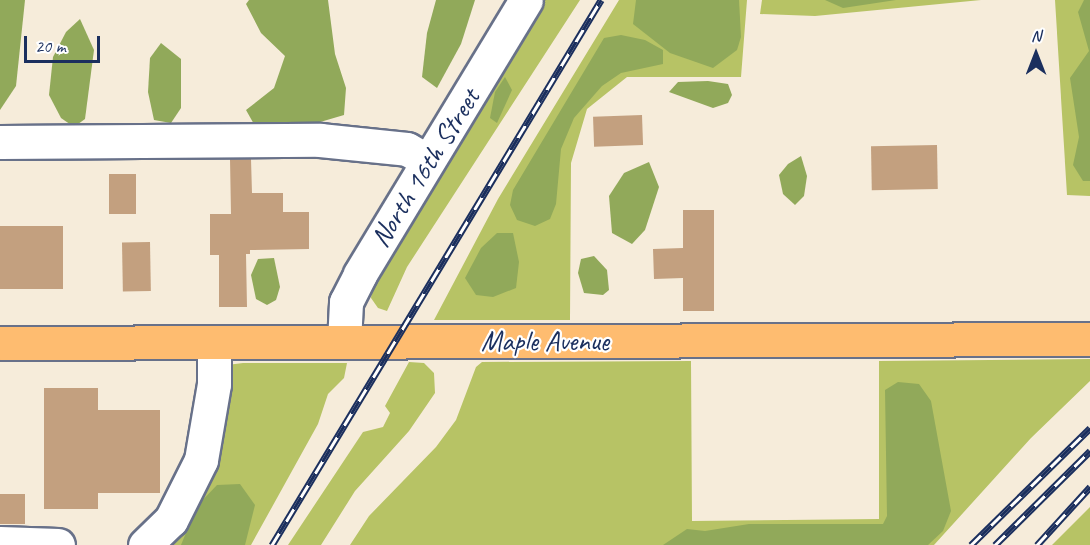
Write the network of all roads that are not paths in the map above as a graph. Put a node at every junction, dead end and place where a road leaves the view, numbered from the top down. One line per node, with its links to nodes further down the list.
1 (526, 0): 3 (street, North 16th Street)
2 (0, 141): 3 (street)
3 (428, 161): 6 (street, North 16th Street)
4 (1090, 339): 6 (main road, Maple Avenue)
5 (214, 342): 6 (main road, Maple Avenue); 7 (main road, Maple Avenue); 10 (street)
6 (344, 342)
7 (0, 343)
8 (0, 543): 9 (street)
9 (59, 545)
10 (145, 545)

